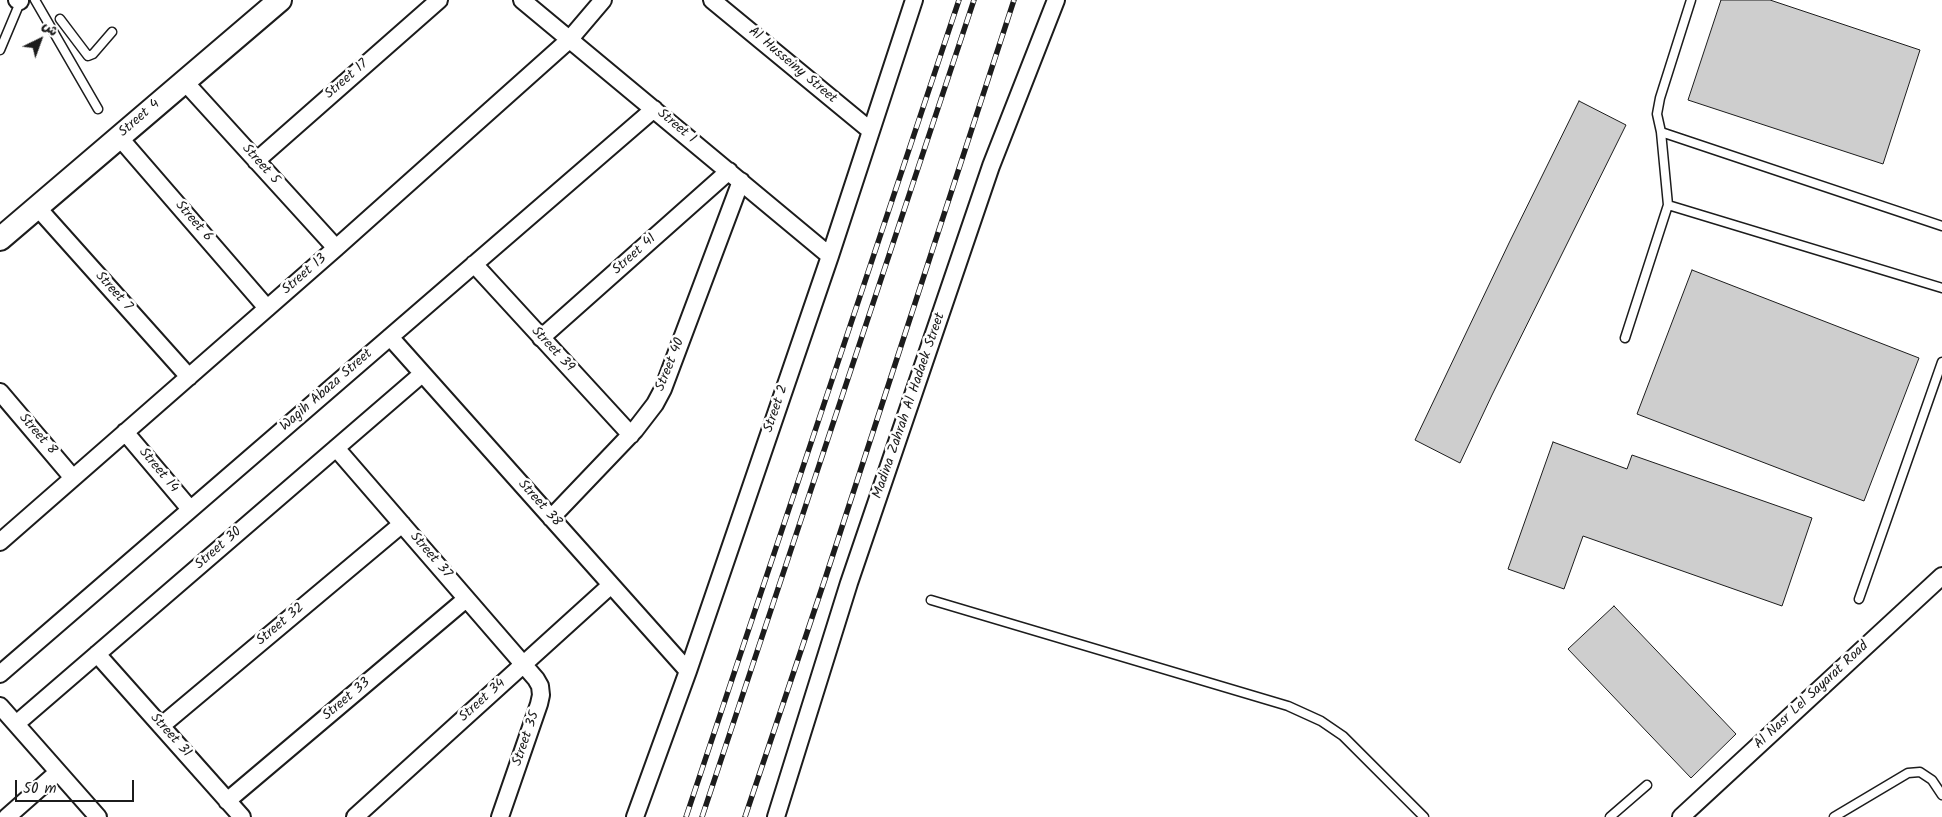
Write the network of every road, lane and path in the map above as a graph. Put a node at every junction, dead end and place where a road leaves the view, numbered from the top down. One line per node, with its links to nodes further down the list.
1 (23, 0): 13 (lane); 15 (lane)
2 (439, 0): 22 (street, Street 17)
3 (522, 0): 12 (street, Street 1)
4 (603, 0): 12 (street, Street 13)
5 (712, 0): 19 (street, Al Husseiny Street)
6 (914, 0): 19 (street, Street 2)
7 (1056, 0): 70 (street, Madina Zahrah Al Hadaek Street)
8 (1690, 0): 20 (lane)
9 (274, 2): 16 (street, Street 4)
10 (60, 19): 14 (lane)
11 (112, 32): 14 (lane)
12 (569, 40): 18 (street, Street 1); 28 (street, Street 13)
13 (0, 50)
14 (82, 50): 15 (lane)
15 (68, 57): 17 (lane)
16 (184, 81): 21 (street, Street 4); 22 (street, Street 5)
17 (98, 109)
18 (654, 109): 23 (street, Street 1); 30 (street, Wagih Abaza Street)
19 (871, 131): 29 (street, Street 2)
20 (1661, 132): 24 (lane); 26 (lane)
21 (119, 136): 25 (street, Street 4); 32 (street, Street 6)
22 (256, 161): 28 (street, Street 5)
23 (735, 176): 29 (street, Street 1); 34 (street, Street 41); 41 (street, Street 40)
24 (1668, 205): 31 (lane); 35 (lane)
25 (37, 207): 27 (street, Street 4); 38 (street, Street 7)
26 (1942, 226)
27 (0, 239)
28 (336, 248): 32 (street, Street 13)
29 (830, 256): 55 (street, Street 2)
30 (474, 264): 33 (street, Wagih Abaza Street); 34 (street, Street 39)
31 (1942, 288)
32 (267, 308): 38 (street, Street 13)
33 (390, 337): 37 (street, Street 38); 44 (street, Wagih Abaza Street)
34 (542, 338): 41 (street, Street 39)
35 (1626, 338)
36 (1942, 362): 51 (lane)
37 (422, 374): 42 (street, Street 30); 45 (street, Street 38)
38 (189, 376): 40 (street, Street 13)
39 (0, 392): 43 (street, Street 8)
40 (125, 432): 43 (street, Street 13); 44 (street, Street 14)
41 (631, 435): 45 (street, Street 40)
42 (336, 448): 46 (street, Street 37); 53 (street, Street 30)
43 (73, 478): 47 (street, Street 13)
44 (190, 509): 56 (street, Wagih Abaza Street)
45 (551, 518): 49 (street, Street 38)
46 (402, 524): 50 (street, Street 37); 59 (street, Street 32)
47 (0, 542)
48 (1942, 576): 73 (street, Al Nasr Lel Sayarat Road)
49 (611, 585): 54 (street, Street 34); 55 (street, Street 38)
50 (466, 599): 54 (street, Street 37); 63 (street, Street 33)
51 (1859, 599)
52 (931, 600): 71 (lane)
53 (97, 654): 58 (street, Street 30); 59 (street, Street 31)
54 (523, 665): 67 (street, Street 34); 68 (street, Street 35)
55 (688, 671): 69 (street, Street 2)
56 (0, 674)
57 (0, 706): 58 (street)
58 (16, 724): 60 (street)
59 (161, 726): 63 (street, Street 31)
60 (58, 772): 64 (street); 65 (street)
61 (1647, 785): 72 (lane)
62 (1942, 794): 74 (lane)
63 (227, 801): 66 (street, Street 31)
64 (7, 817)
65 (98, 817)
66 (242, 817)
67 (355, 817)
68 (500, 817)
69 (635, 817)
70 (776, 817)
71 (1424, 817)
72 (1610, 817)
73 (1681, 817)
74 (1834, 817)

